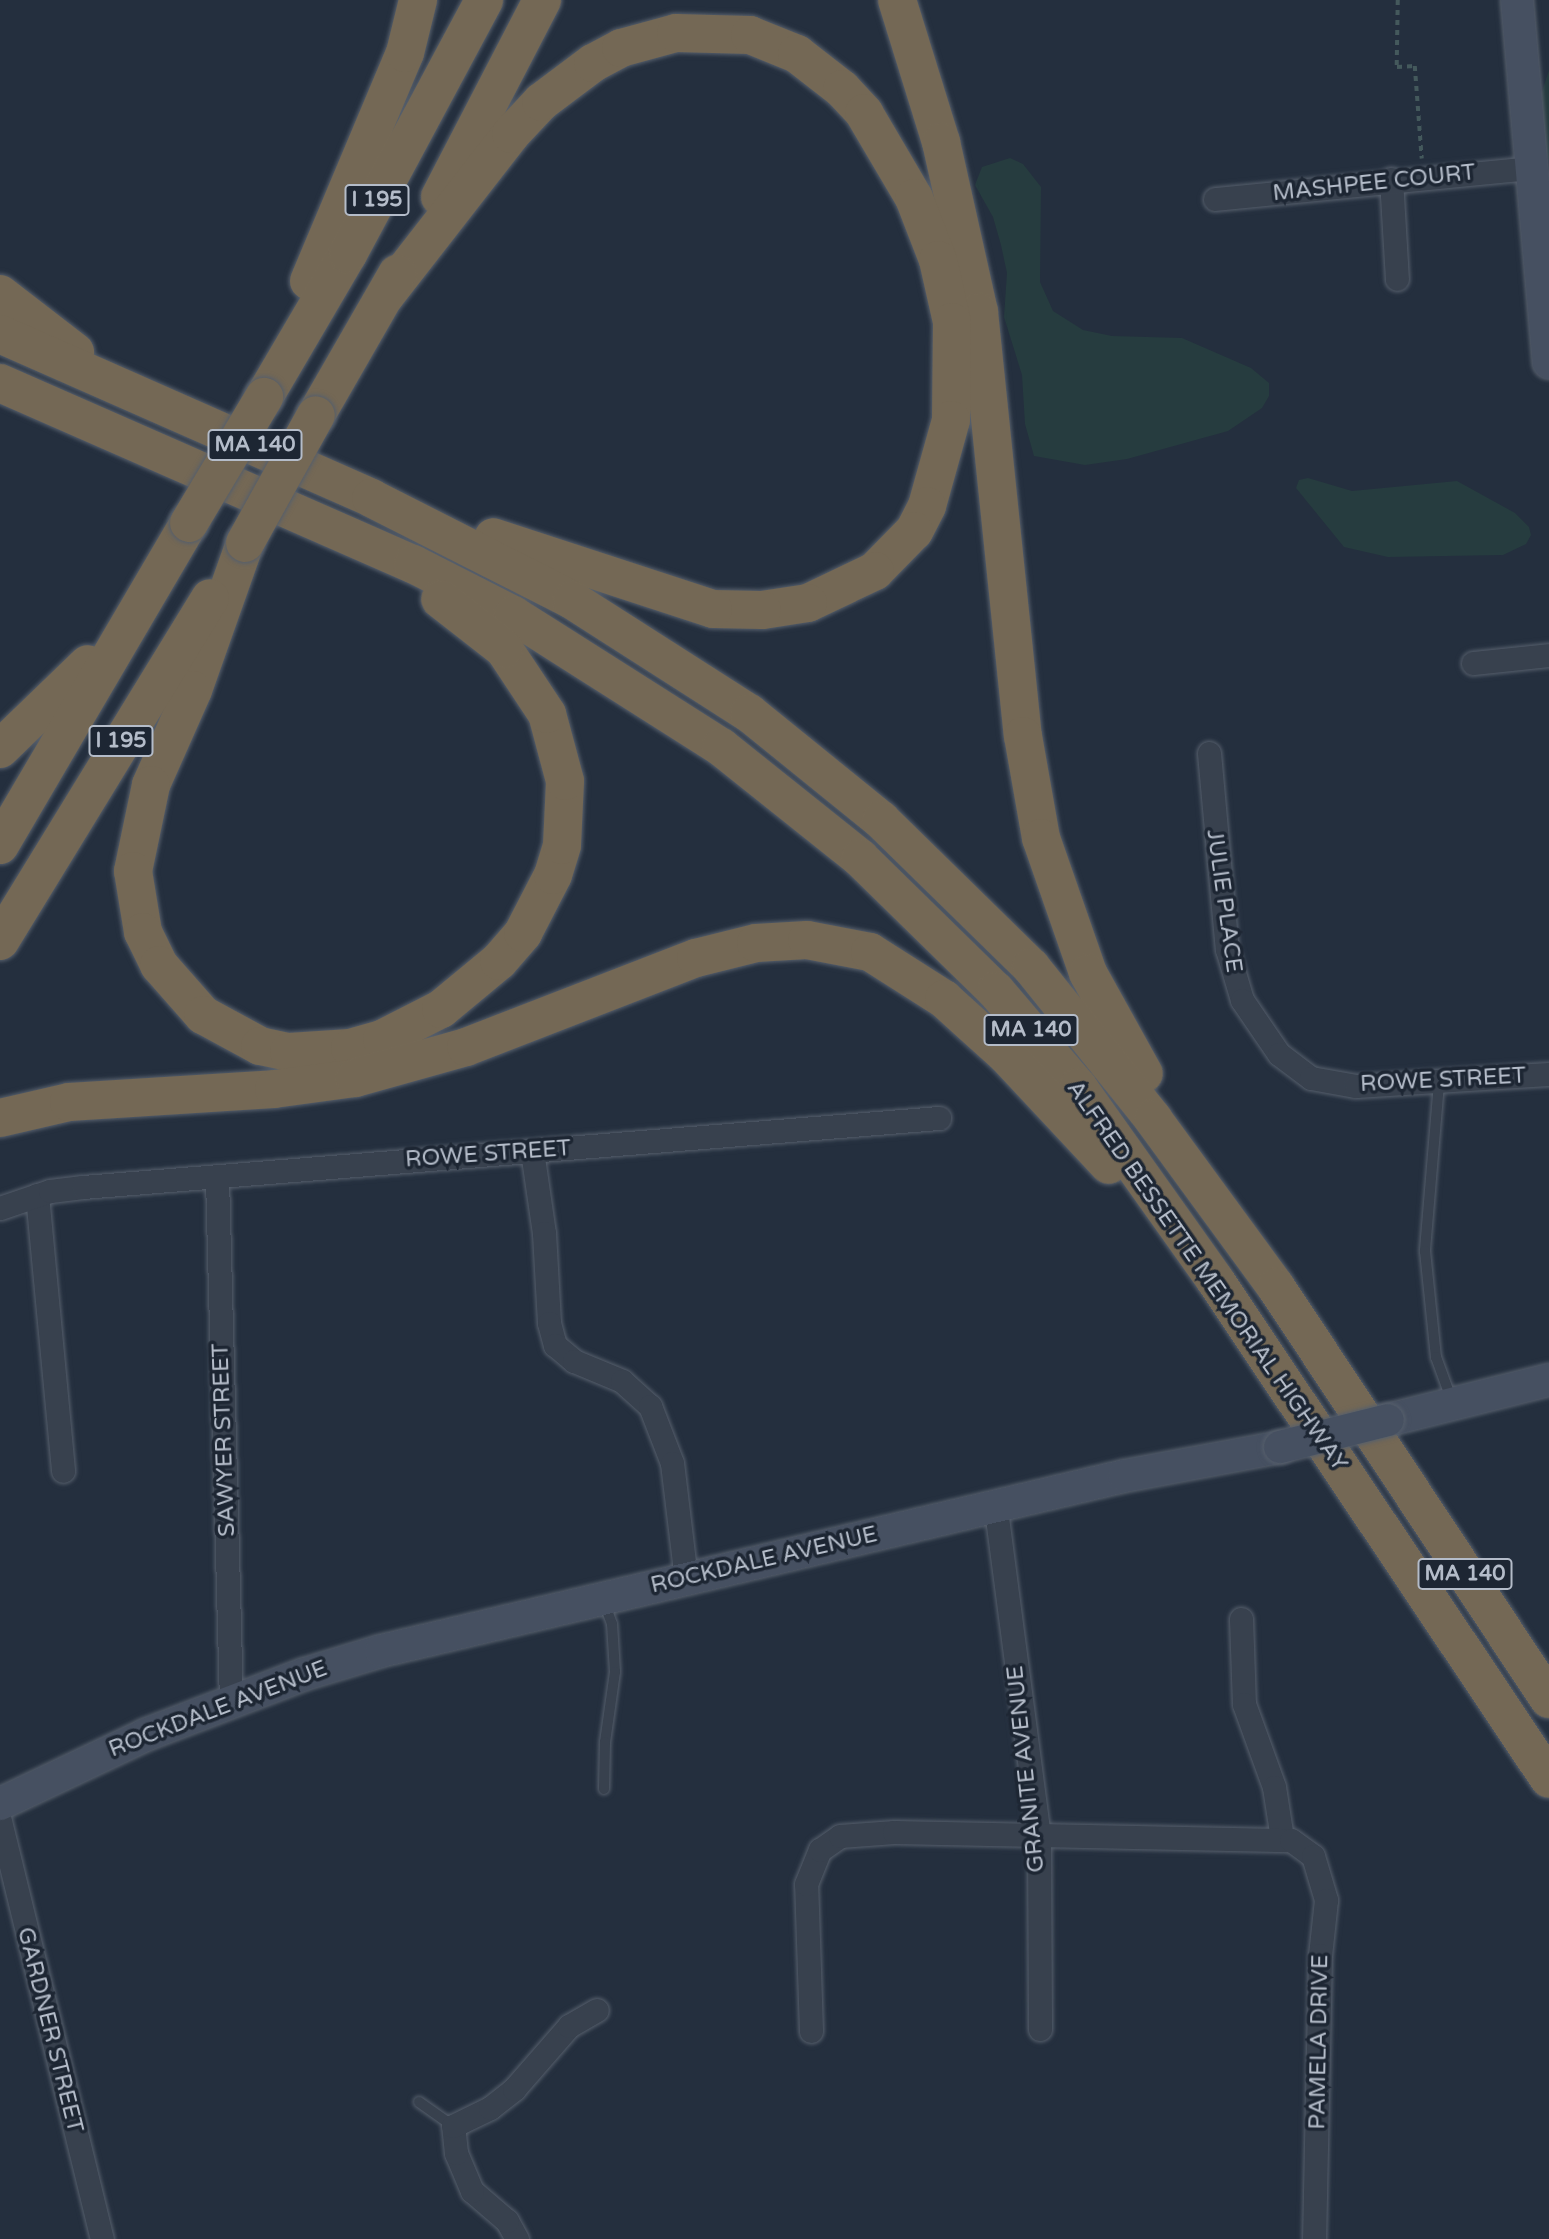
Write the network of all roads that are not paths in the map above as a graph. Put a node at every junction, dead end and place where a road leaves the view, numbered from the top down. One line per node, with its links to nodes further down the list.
1 (418, 0): 16 (highway)
2 (484, 0): 16 (highway, I 195)
3 (542, 0): 11 (highway, I 195)
4 (897, 0): 37 (highway)
5 (1517, 0): 6 (main road)
6 (1533, 168): 7 (street, MASHPEE COURT); 13 (main road)
7 (1391, 179): 8 (street, MASHPEE COURT); 9 (street)
8 (1215, 199)
9 (1397, 279)
10 (0, 294): 15 (highway)
11 (385, 296): 19 (highway); 21 (highway, I 195, bridge)
12 (0, 334): 15 (highway, ALFRED BESSETTE MEMORIAL HIGHWAY / MA 140)
13 (1549, 363)
14 (0, 383): 18 (highway, ALFRED BESSETTE MEMORIAL HIGHWAY / MA 140)
15 (120, 388): 19 (highway, ALFRED BESSETTE MEMORIAL HIGHWAY / MA 140)
16 (269, 389): 22 (highway, I 195, bridge)
17 (0, 409): 18 (highway)
18 (114, 435): 20 (highway, ALFRED BESSETTE MEMORIAL HIGHWAY / MA 140)
19 (388, 506): 37 (highway, ALFRED BESSETTE MEMORIAL HIGHWAY / MA 140)
20 (293, 514): 21 (highway); 39 (highway, ALFRED BESSETTE MEMORIAL HIGHWAY / MA 140)
21 (245, 543): 28 (highway, I 195)
22 (148, 592): 25 (highway); 27 (highway, I 195)
23 (1549, 655): 24 (street)
24 (1473, 663)
25 (0, 749)
26 (1209, 753): 29 (street, JULIE PLACE)
27 (0, 845)
28 (0, 941)
29 (1298, 1070): 31 (street, ROWE STREET)
30 (1549, 1074): 31 (street, ROWE STREET)
31 (1439, 1083): 41 (lane)
32 (0, 1118): 39 (highway)
33 (939, 1118): 34 (street, ROWE STREET)
34 (533, 1151): 35 (street, ROWE STREET); 44 (street)
35 (217, 1178): 36 (street, ROWE STREET); 48 (street, SAWYER STREET)
36 (37, 1195): 38 (street, ROWE STREET); 42 (street)
37 (1215, 1201): 47 (highway, ALFRED BESSETTE MEMORIAL HIGHWAY / MA 140)
38 (0, 1208)
39 (1215, 1280): 49 (highway, ALFRED BESSETTE MEMORIAL HIGHWAY / MA 140)
40 (1549, 1380): 41 (main road, ROCKDALE AVENUE)
41 (1453, 1404): 43 (main road, ROCKDALE AVENUE, bridge)
42 (63, 1471)
43 (996, 1510): 44 (main road, ROCKDALE AVENUE); 53 (street, GRANITE AVENUE)
44 (687, 1579): 45 (main road, ROCKDALE AVENUE)
45 (602, 1597): 48 (main road, ROCKDALE AVENUE); 50 (lane)
46 (1241, 1619): 54 (street)
47 (1549, 1699)
48 (231, 1702): 51 (main road, ROCKDALE AVENUE)
49 (1549, 1779)
50 (604, 1789)
51 (0, 1804)
52 (0, 1821): 60 (street, GARDNER STREET)
53 (1039, 1837): 54 (street); 56 (street, GRANITE AVENUE); 57 (street)
54 (1282, 1838): 62 (street, PAMELA DRIVE)
55 (597, 2010): 59 (street)
56 (1040, 2029)
57 (811, 2032)
58 (419, 2102): 59 (lane)
59 (453, 2126): 61 (street)
60 (102, 2239)
61 (517, 2239)
62 (1314, 2239)

